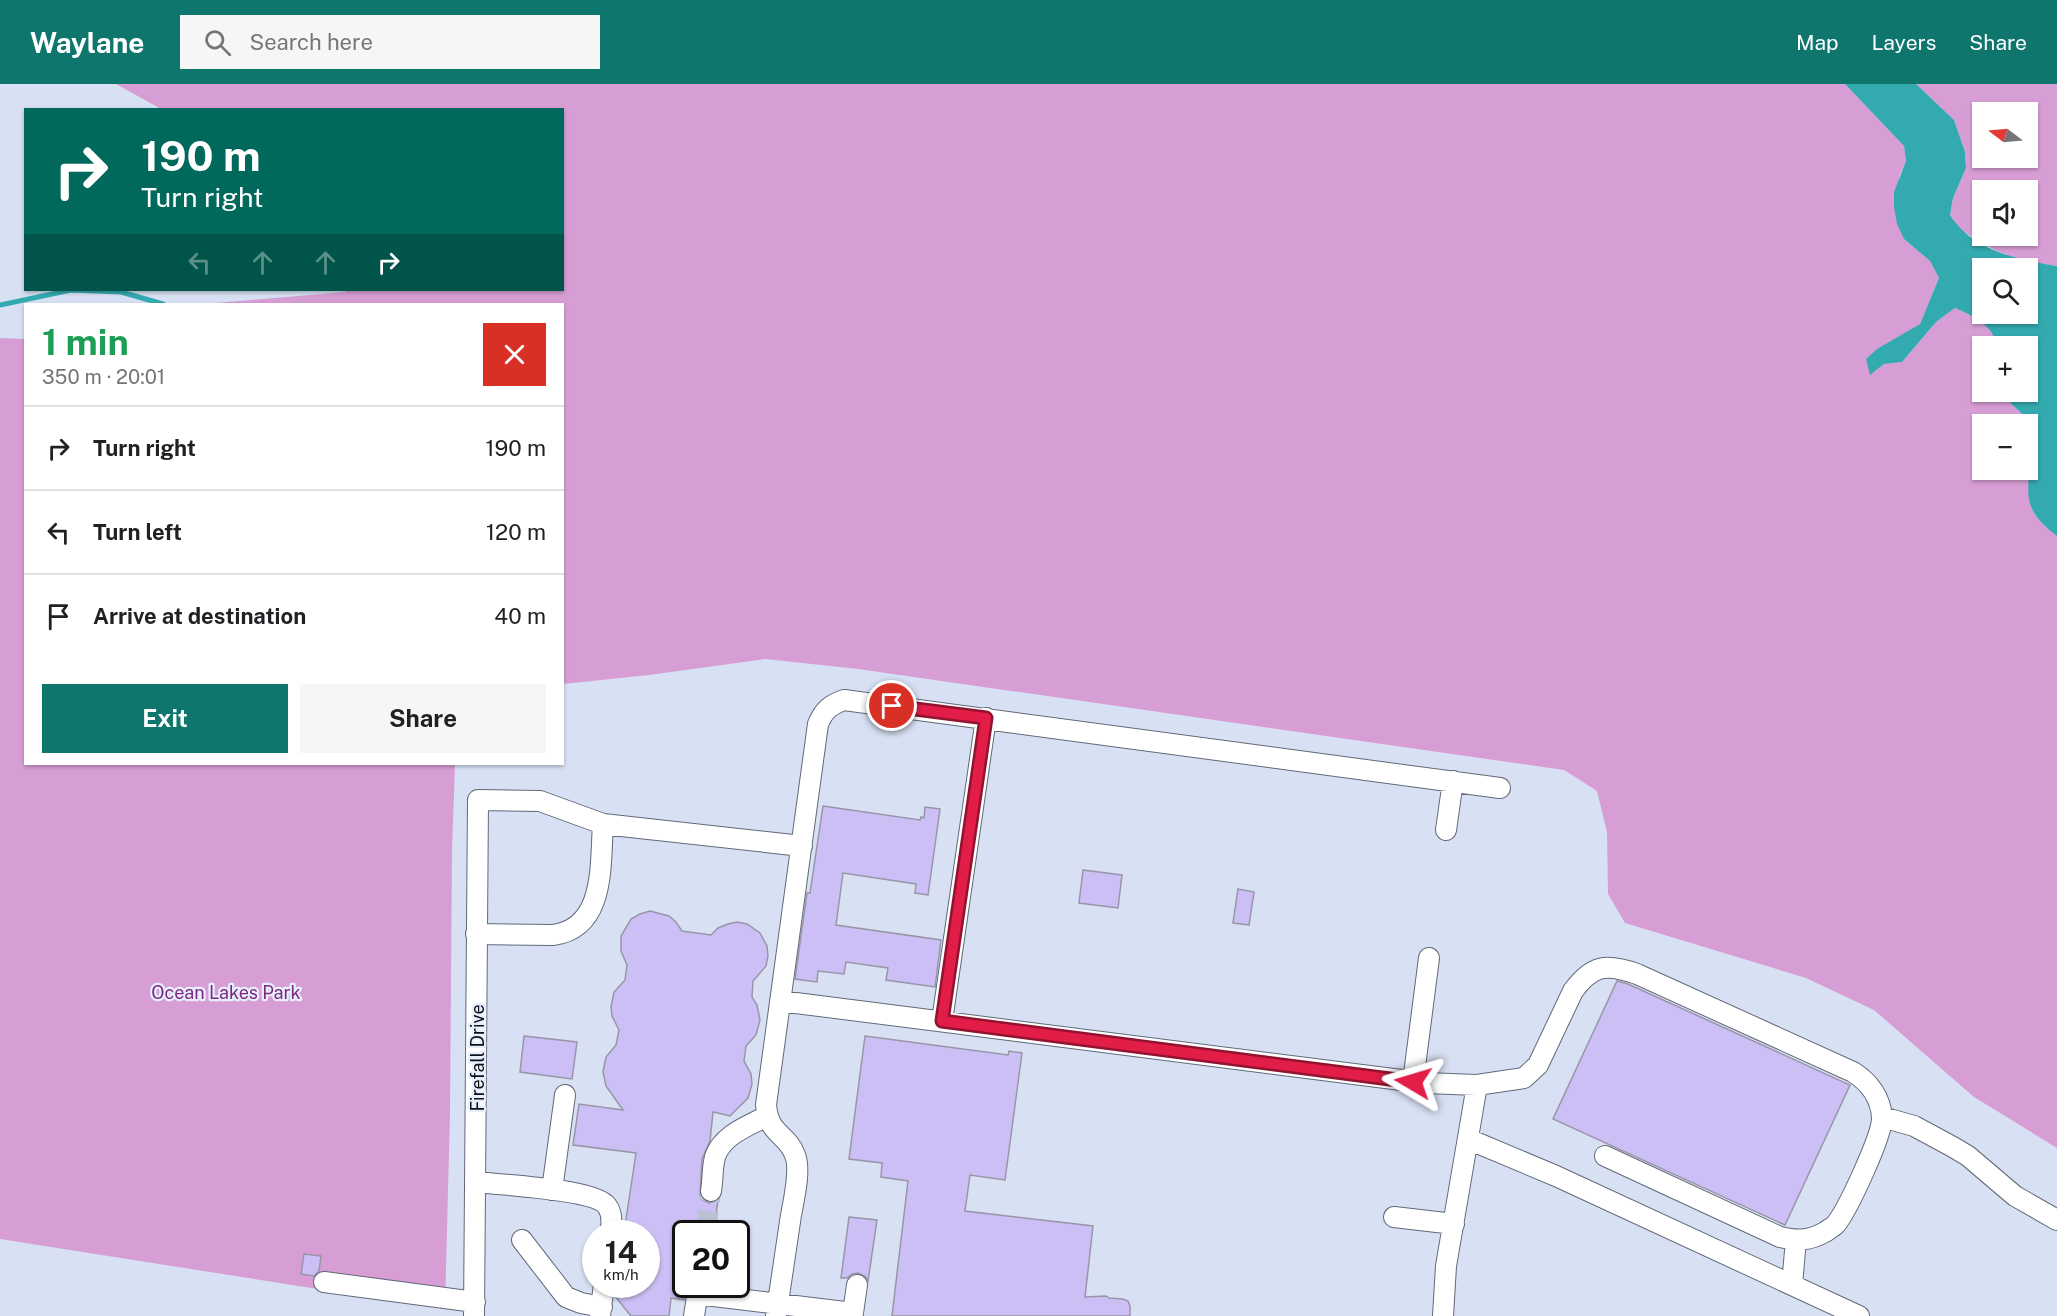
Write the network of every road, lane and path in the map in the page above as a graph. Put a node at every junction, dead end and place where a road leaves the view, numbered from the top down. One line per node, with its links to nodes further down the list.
1 (986, 718): 2 (street); 6 (street); 10 (street)
2 (1453, 782): 3 (street); 5 (street)
3 (1500, 788)
4 (603, 824): 6 (street); 7 (street); 7 (street, Firefall Drive)
5 (1446, 830)
6 (802, 846): 9 (street)
7 (476, 934): 18 (street, Firefall Drive)
8 (1429, 958): 11 (street)
9 (780, 1001): 10 (street); 14 (street)
10 (942, 1021): 11 (street)
11 (1413, 1082): 12 (street)
12 (1477, 1085): 15 (street); 16 (street)
13 (565, 1095): 19 (street)
14 (767, 1116): 20 (street); 33 (street)
15 (1882, 1117): 23 (street); 26 (street)
16 (1468, 1139): 24 (street); 29 (street)
17 (1605, 1156): 26 (street)
18 (476, 1182): 19 (street); 32 (street, Firefall Drive)
19 (552, 1190): 22 (street)
20 (711, 1191)
21 (1394, 1217): 24 (street)
22 (611, 1220)
23 (2057, 1220)
24 (1454, 1224): 36 (street)
25 (522, 1240): 34 (street)
26 (1796, 1240): 29 (street)
27 (324, 1282): 32 (street)
28 (857, 1285): 33 (street)
29 (1792, 1285): 37 (street)
30 (697, 1298): 35 (street)
31 (732, 1298): 33 (street)
32 (475, 1309)
33 (777, 1310)
34 (601, 1311)
35 (694, 1316)
36 (1443, 1316)
37 (1859, 1316)

